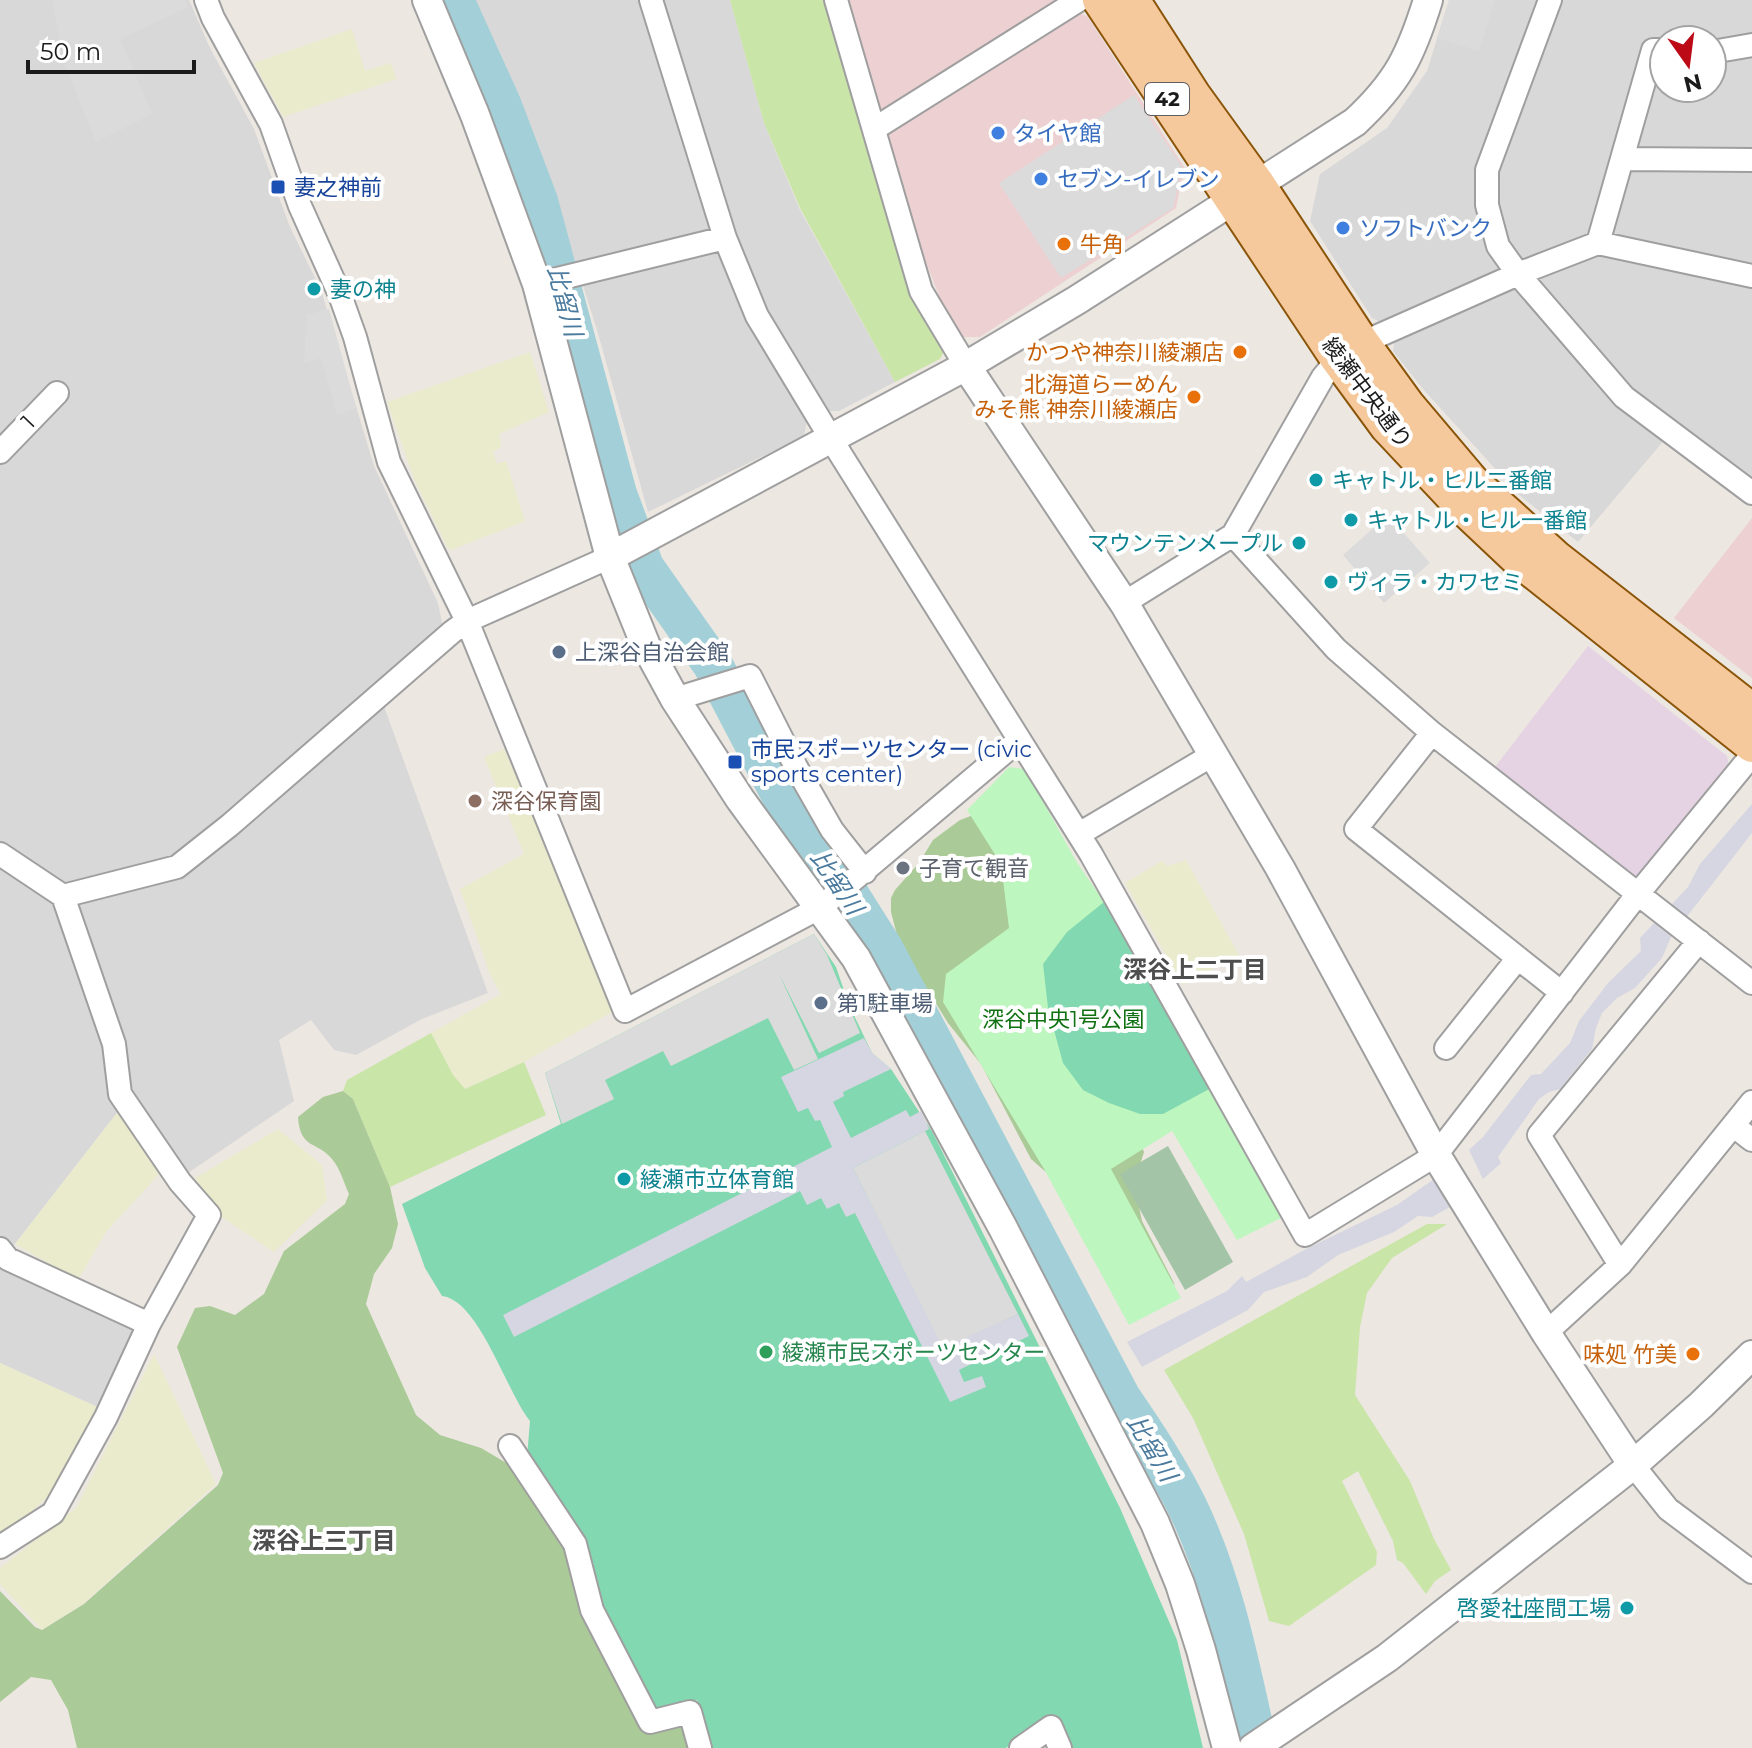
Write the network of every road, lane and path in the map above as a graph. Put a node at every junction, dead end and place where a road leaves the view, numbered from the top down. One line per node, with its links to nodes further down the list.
1 (206, 0): 31 (street)
2 (427, 0): 21 (street)
3 (651, 0): 17 (street)
4 (836, 0): 13 (street)
5 (1079, 0): 13 (street)
6 (1100, 0): 16 (main road, 綾瀬中央通り / 42)
7 (1132, 0): 16 (main road, 綾瀬中央通り / 42)
8 (1428, 0): 16 (street)
9 (1550, 0): 19 (street)
10 (1752, 45): 11 (street)
11 (1728, 49)
12 (1648, 69): 14 (street)
13 (874, 129): 23 (street)
14 (1624, 159): 15 (street); 18 (street)
15 (1752, 160)
16 (1246, 192): 22 (main road, 綾瀬中央通り / 42); 23 (street)
17 (725, 238): 21 (street); 25 (street)
18 (1598, 243): 19 (street); 20 (street)
19 (1518, 274): 22 (street); 27 (street)
20 (1752, 276)
21 (542, 283): 29 (street)
22 (1350, 351): 28 (street); 33 (main road, 綾瀬中央通り / 42); 36 (main road, 綾瀬中央通り / 42)
23 (966, 366): 25 (street); 30 (street)
24 (57, 393): 26 (street, 1)
25 (831, 439): 29 (street); 35 (street)
26 (0, 452)
27 (1752, 493)
28 (1233, 535): 30 (street); 34 (street)
29 (617, 553): 31 (street); 32 (street)
30 (1124, 603): 37 (street)
31 (467, 621): 42 (street); 44 (street)
32 (675, 699): 41 (street); 44 (street)
33 (1752, 711)
34 (1432, 733): 43 (street); 46 (street)
35 (1019, 740): 39 (street); 41 (street)
36 (1752, 745)
37 (1214, 754): 39 (street); 53 (street)
38 (1752, 755): 43 (street)
39 (1079, 834): 53 (street)
40 (0, 854): 42 (street)
41 (861, 875): 44 (street)
42 (63, 896): 56 (street)
43 (1644, 900): 45 (street); 48 (street)
44 (829, 901): 67 (street)
45 (1694, 937): 47 (street); 55 (street)
46 (1518, 958): 48 (street); 49 (street)
47 (1752, 983)
48 (1562, 993): 53 (street)
49 (1446, 1048)
50 (1752, 1102): 51 (street)
51 (1734, 1126): 52 (street); 55 (street)
52 (1752, 1140)
53 (1436, 1155): 57 (street)
54 (0, 1249): 56 (street)
55 (1620, 1265): 57 (street)
56 (149, 1324): 61 (street)
57 (1546, 1333): 60 (street)
58 (1752, 1355): 60 (street)
59 (510, 1446): 64 (street)
60 (1633, 1465): 62 (street); 63 (street)
61 (0, 1547)
62 (1752, 1572)
63 (1260, 1743)
64 (700, 1748)
65 (1021, 1748): 66 (street)
66 (1060, 1748)
67 (1227, 1748)

